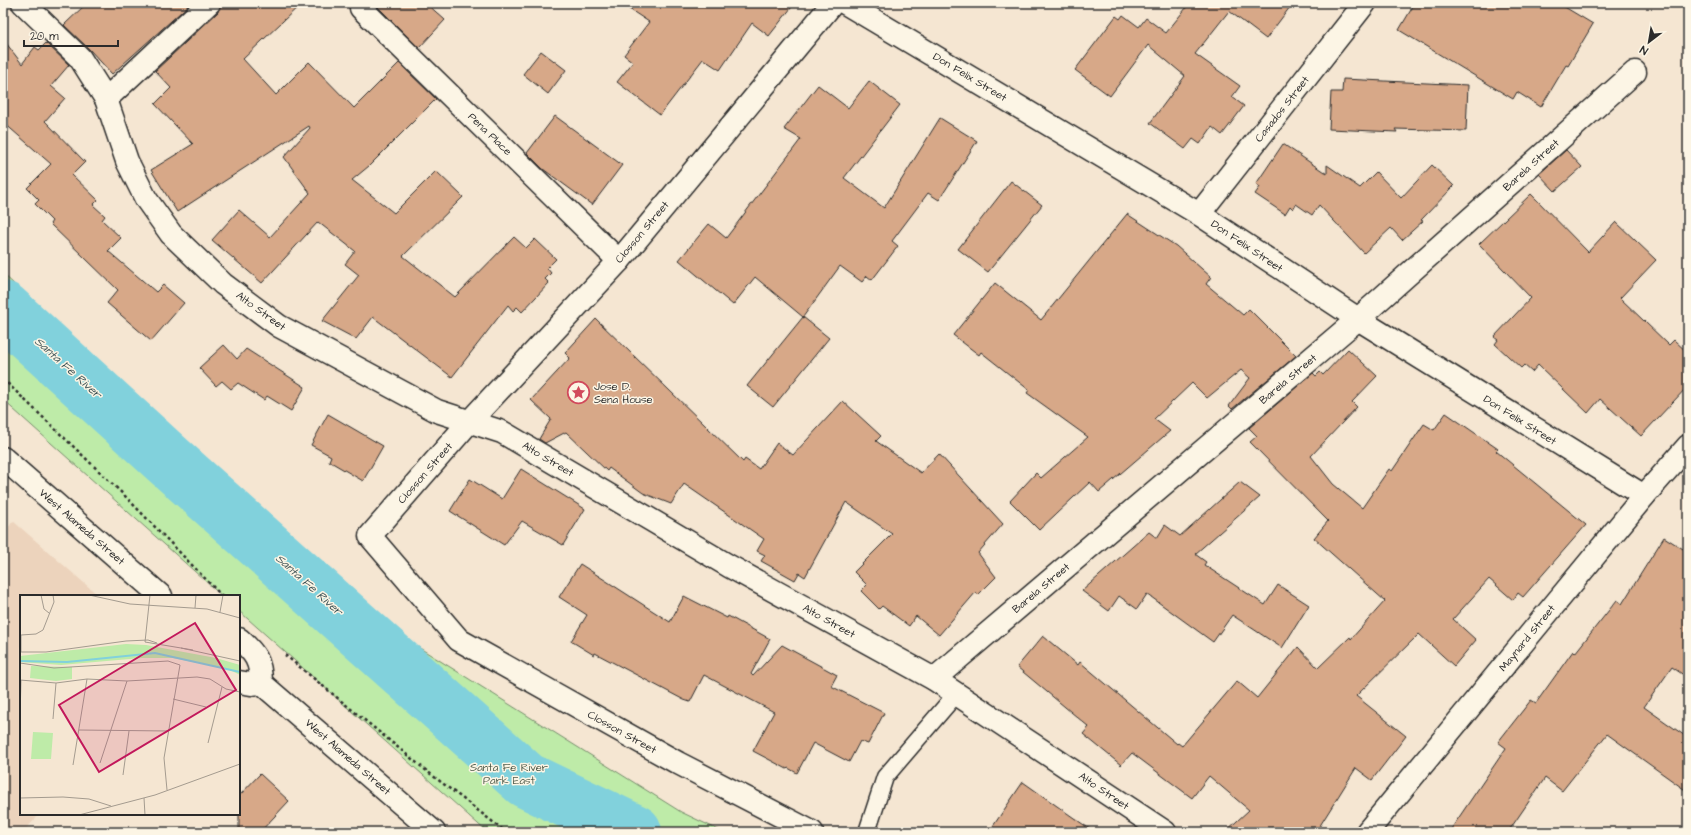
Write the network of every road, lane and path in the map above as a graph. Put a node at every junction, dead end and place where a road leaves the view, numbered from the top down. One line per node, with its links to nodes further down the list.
1 (24, 3): 8 (street, Alto Street)
2 (209, 3): 8 (street)
3 (833, 3): 10 (street, Closson Street)
4 (845, 3): 9 (street, Don Felix Street)
5 (1365, 3): 9 (street, Casados Street)
6 (361, 8): 10 (street, Pena Place)
7 (1635, 72): 11 (street, Barela Street)
8 (106, 99): 13 (street, Alto Street)
9 (1199, 214): 11 (street, Don Felix Street)
10 (619, 261): 13 (street, Closson Street)
11 (1358, 320): 16 (street, Don Felix Street); 21 (street, Barela Street)
12 (3, 378): 18 (path)
13 (470, 421): 21 (street, Alto Street); 27 (street, Closson Street)
14 (1688, 446): 16 (street, Maynard Street)
15 (3, 458): 17 (street, West Alameda Street)
16 (1644, 496): 30 (street, Maynard Street)
17 (161, 595)
18 (220, 595)
19 (240, 641): 23 (street)
20 (282, 652): 26 (path)
21 (934, 678): 24 (street, Alto Street)
22 (240, 682): 23 (street)
23 (261, 683): 25 (street, West Alameda Street)
24 (957, 692): 28 (lane); 29 (street, Alto Street)
25 (434, 832)
26 (506, 832)
27 (812, 832)
28 (867, 832)
29 (1165, 832)
30 (1367, 832)

